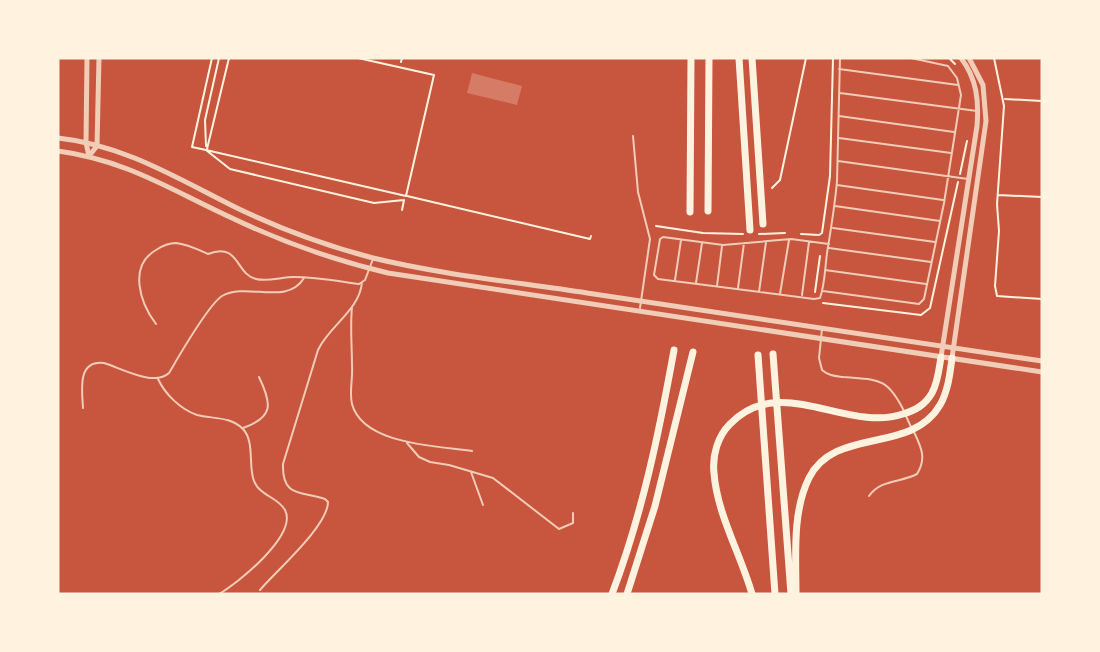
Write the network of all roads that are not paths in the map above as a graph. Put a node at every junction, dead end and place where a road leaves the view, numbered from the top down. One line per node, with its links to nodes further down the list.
1 (87, 58): 22 (street)
2 (99, 58): 23 (street)
3 (691, 58): 34 (highway)
4 (709, 58): 33 (highway)
5 (739, 58): 38 (highway)
6 (752, 58): 36 (highway)
7 (839, 58): 12 (lane)
8 (911, 58): 9 (lane)
9 (919, 58): 13 (lane)
10 (961, 58): 16 (street)
11 (969, 58): 73 (street)
12 (839, 69): 13 (lane); 14 (lane)
13 (959, 85): 15 (lane)
14 (839, 93): 15 (lane); 17 (lane)
15 (960, 110): 16 (lane); 18 (lane)
16 (978, 111): 29 (street)
17 (838, 116): 18 (lane); 21 (lane)
18 (956, 132): 25 (lane)
19 (633, 136): 39 (lane)
20 (58, 138): 22 (street)
21 (838, 138): 25 (lane); 27 (lane)
22 (86, 142): 23 (street); 26 (street)
23 (97, 146): 26 (street); 51 (street)
24 (58, 151): 26 (street)
25 (952, 153): 28 (lane)
26 (89, 156): 53 (street)
27 (838, 161): 28 (lane); 30 (lane)
28 (947, 176): 29 (lane); 31 (lane)
29 (969, 180): 72 (street)
30 (837, 185): 31 (lane); 32 (lane)
31 (944, 200): 35 (lane)
32 (834, 206): 35 (lane); 37 (lane)
33 (708, 211)
34 (690, 212)
35 (940, 221): 46 (lane)
36 (763, 223)
37 (831, 227): 46 (lane); 48 (lane)
38 (749, 232)
39 (650, 239): 42 (lane); 66 (lane)
40 (681, 239): 42 (lane); 45 (lane); 56 (lane)
41 (789, 239): 43 (lane); 44 (lane); 64 (lane)
42 (659, 240): 56 (lane)
43 (766, 241): 47 (lane); 63 (lane)
44 (810, 241): 48 (lane); 65 (lane)
45 (702, 242): 49 (lane); 58 (lane)
46 (936, 242): 52 (lane)
47 (744, 243): 49 (lane); 61 (lane)
48 (829, 244): 50 (lane)
49 (723, 245): 60 (lane)
50 (828, 248): 52 (lane); 54 (lane)
51 (374, 258): 53 (lane); 66 (street)
52 (932, 262): 59 (lane)
53 (370, 269): 57 (lane); 68 (street)
54 (825, 270): 59 (lane); 62 (lane)
55 (305, 277): 57 (lane); 69 (lane); 83 (lane)
56 (675, 281): 58 (lane)
57 (362, 282): 67 (lane)
58 (696, 284): 60 (lane)
59 (927, 284): 62 (lane)
60 (717, 286): 61 (lane)
61 (738, 289): 63 (lane)
62 (822, 290): 65 (lane)
63 (760, 292): 64 (lane)
64 (780, 295): 65 (lane)
65 (802, 298)
66 (641, 301): 68 (lane); 70 (street)
67 (352, 306): 86 (lane); 92 (lane)
68 (640, 312): 71 (street)
69 (156, 324)
70 (822, 328): 71 (lane); 72 (street)
71 (821, 339): 78 (street); 89 (lane)
72 (943, 346): 73 (street); 78 (street)
73 (954, 348): 79 (street); 80 (street)
74 (674, 350): 94 (highway)
75 (693, 352): 95 (highway)
76 (773, 354): 98 (highway)
77 (758, 355): 97 (highway)
78 (941, 357): 79 (street); 96 (highway)
79 (953, 358): 81 (street); 98 (highway)
80 (1042, 360)
81 (1042, 372)
82 (259, 377): 85 (lane)
83 (158, 379): 84 (lane); 85 (lane)
84 (83, 408)
85 (242, 429): 93 (lane)
86 (407, 442): 87 (lane); 88 (lane)
87 (472, 451)
88 (471, 471): 90 (lane); 91 (lane)
89 (869, 496)
90 (483, 505)
91 (573, 513)
92 (260, 590)
93 (219, 594)
94 (612, 594)
95 (627, 594)
96 (752, 594)
97 (775, 594)
98 (794, 594)

